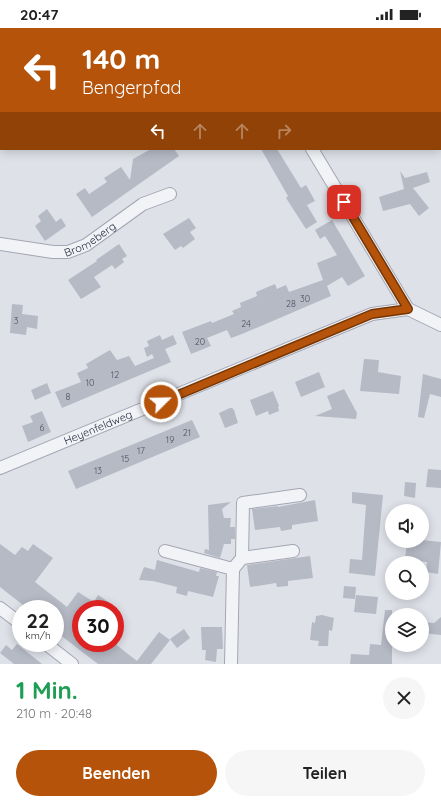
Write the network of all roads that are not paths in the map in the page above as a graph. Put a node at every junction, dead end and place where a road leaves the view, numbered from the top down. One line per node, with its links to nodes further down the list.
1 (313, 150): 4 (street)
2 (170, 194): 3 (street, Bromeberg)
3 (0, 244)
4 (408, 309): 5 (street); 6 (street, Heyenfeldweg)
5 (441, 325)
6 (0, 468)
7 (300, 495): 10 (street)
8 (165, 550): 11 (street)
9 (294, 551): 10 (street)
10 (242, 558): 11 (street)
11 (233, 569): 16 (street)
12 (0, 608): 13 (street)
13 (12, 617)
14 (57, 652): 15 (street)
15 (72, 664)
16 (231, 664)

